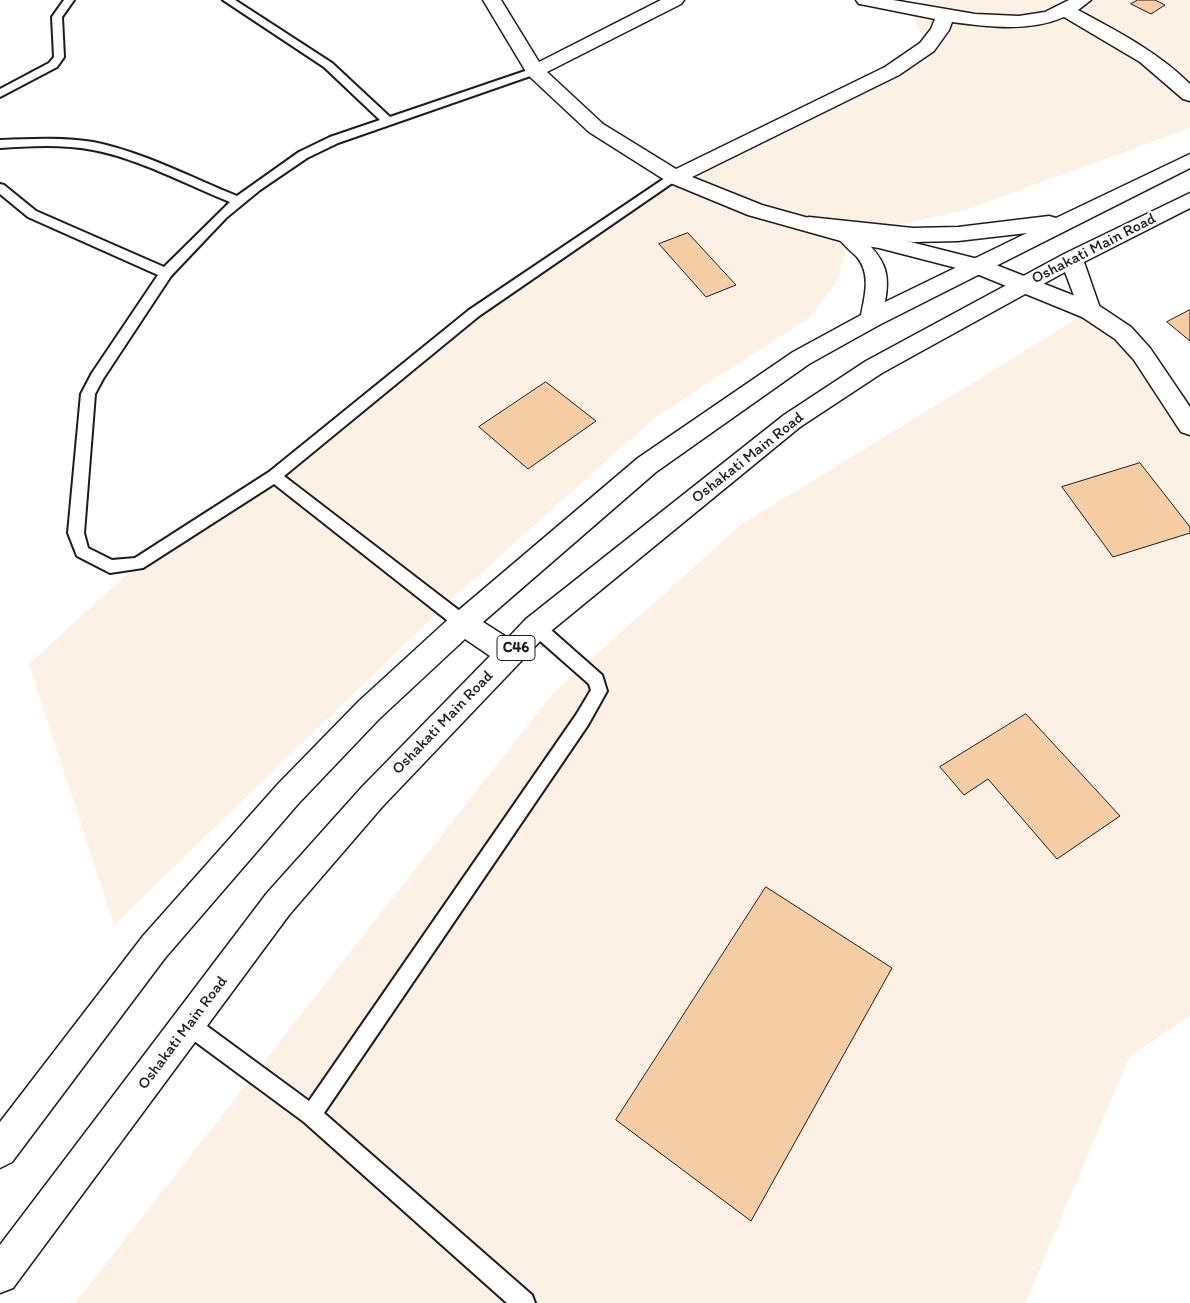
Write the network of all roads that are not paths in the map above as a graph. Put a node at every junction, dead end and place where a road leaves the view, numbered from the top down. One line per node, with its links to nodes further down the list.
1 (69, 0): 10 (lane)
2 (228, 0): 12 (lane)
3 (492, 0): 9 (main road)
4 (675, 0): 9 (main road)
5 (865, 0): 8 (main road)
6 (1082, 0): 7 (main road)
7 (1065, 10): 8 (main road); 11 (main road)
8 (946, 14): 15 (main road)
9 (535, 71): 12 (lane); 15 (main road)
10 (0, 94)
11 (1190, 95)
12 (387, 120): 18 (lane)
13 (0, 144): 18 (lane)
14 (1190, 160): 19 (main road)
15 (675, 177): 20 (main road); 29 (lane)
16 (0, 188): 24 (lane)
17 (1190, 200): 22 (main road, Oshakati Main Road / C46)
18 (238, 202): 24 (lane)
19 (1066, 221): 20 (main road); 23 (main road)
20 (809, 224): 21 (main road)
21 (848, 236): 23 (main road); 27 (main road)
22 (1072, 259): 25 (main road, Oshakati Main Road / C46); 26 (main road)
23 (978, 266): 25 (main road); 27 (main road)
24 (166, 274): 29 (lane)
25 (1026, 284): 26 (main road); 31 (main road, Oshakati Main Road / C46)
26 (1090, 311): 28 (main road)
27 (871, 319): 30 (main road)
28 (1190, 426)
29 (274, 476): 30 (lane)
30 (463, 624): 32 (main road); 35 (main road)
31 (536, 627): 32 (main road, Oshakati Main Road / C46); 34 (lane)
32 (510, 654): 33 (main road, Oshakati Main Road / C46)
33 (189, 1025): 34 (lane); 36 (main road, Oshakati Main Road / C46)
34 (311, 1115): 37 (lane)
35 (0, 1150)
36 (0, 1275)
37 (524, 1303)

